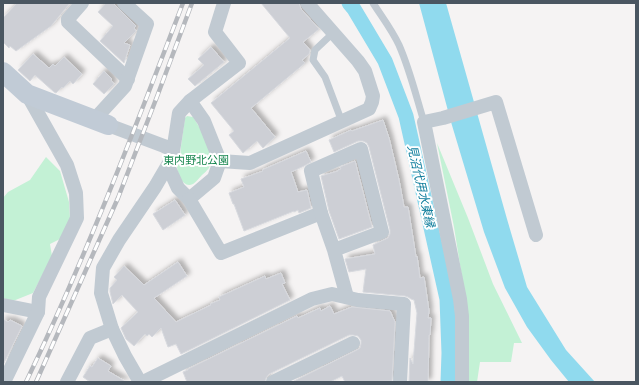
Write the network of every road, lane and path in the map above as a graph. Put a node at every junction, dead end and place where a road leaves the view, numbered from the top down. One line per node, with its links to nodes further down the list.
1 (82, 3): 8 (street)
2 (124, 3): 8 (street)
3 (224, 3): 10 (street)
4 (307, 3): 6 (street)
5 (373, 3): 12 (lane)
6 (334, 34): 11 (lane); 11 (street)
7 (8, 79): 9 (street)
8 (128, 79): 13 (street)
9 (27, 94): 13 (street); 23 (street)
10 (190, 101): 14 (street); 15 (street)
11 (342, 122): 15 (street)
12 (424, 122): 19 (street); 31 (street)
13 (101, 123): 14 (street)
14 (168, 148): 16 (street)
15 (220, 161): 17 (street)
16 (168, 166): 17 (street); 24 (street)
17 (188, 200): 18 (street)
18 (321, 213): 20 (street); 20 (street)
19 (536, 235)
20 (334, 250): 21 (street)
21 (347, 297): 26 (street); 30 (street)
22 (3, 305): 23 (street)
23 (38, 312): 27 (street)
24 (112, 329): 26 (street); 28 (street)
25 (354, 343): 29 (street)
26 (140, 381)
27 (4, 382)
28 (67, 382)
29 (273, 382)
30 (400, 382)
31 (462, 382)

